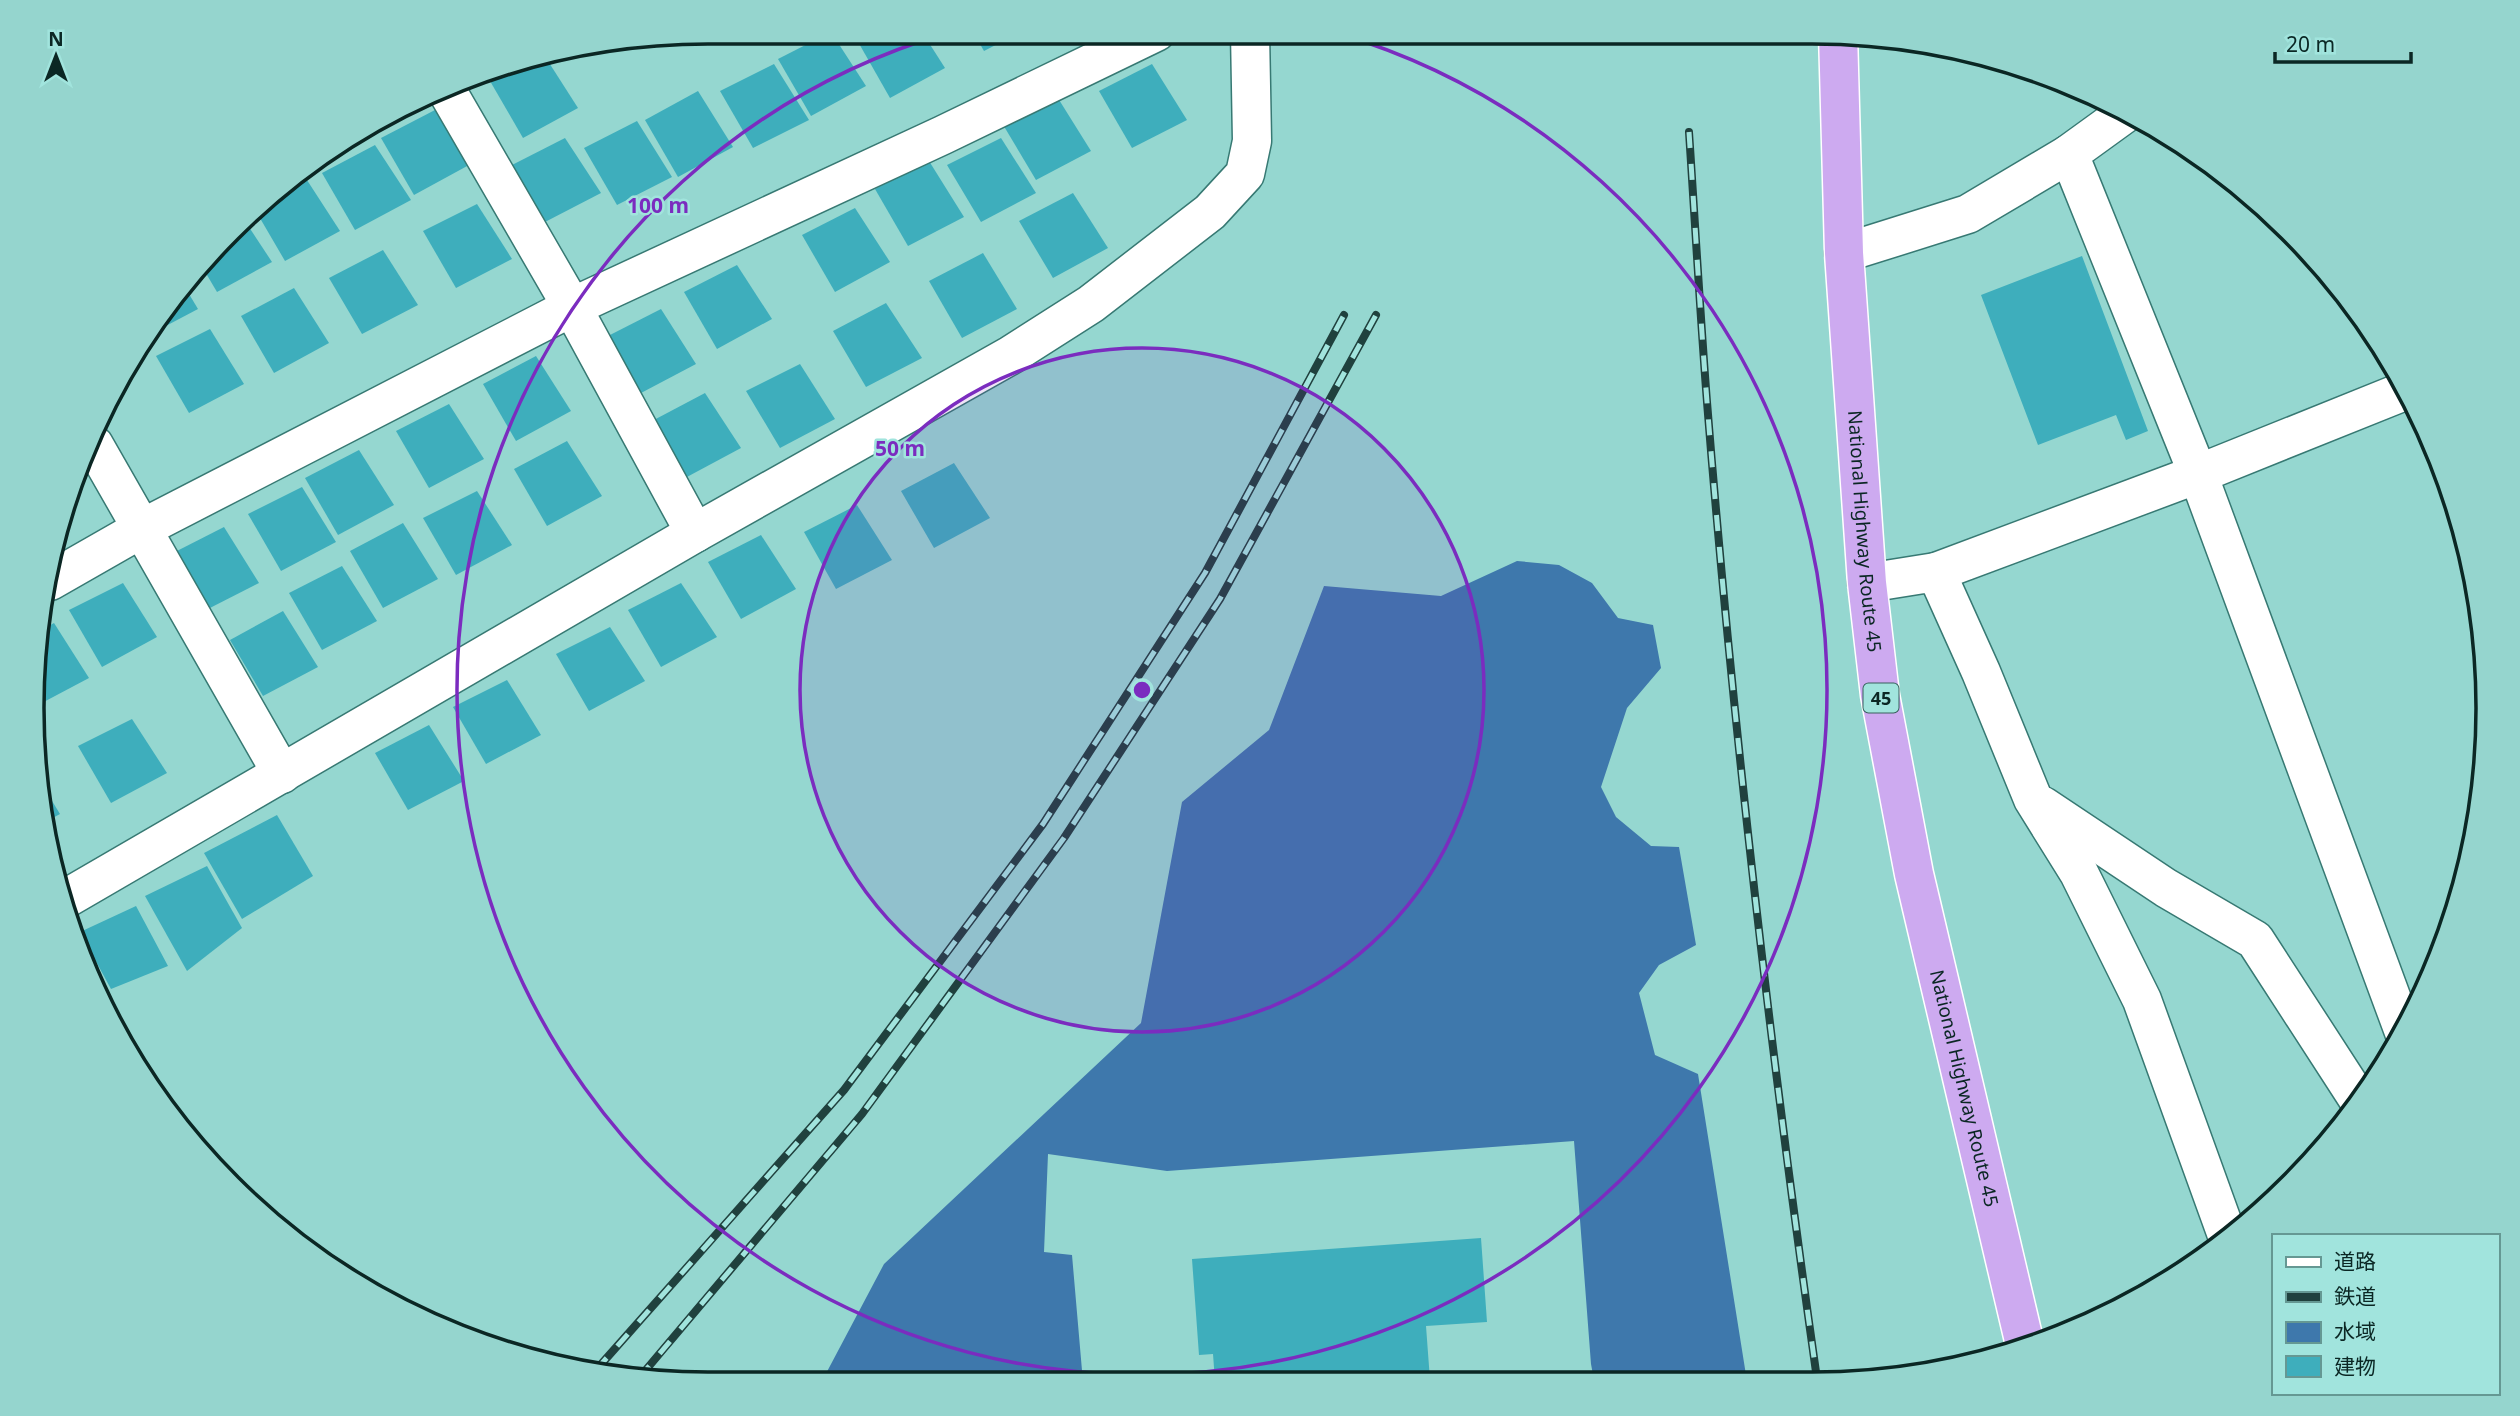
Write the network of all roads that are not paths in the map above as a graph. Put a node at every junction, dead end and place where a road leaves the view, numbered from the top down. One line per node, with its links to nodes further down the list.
1 (1131, 44): 8 (street)
2 (1250, 44): 13 (street)
3 (1838, 45): 7 (highway, National Highway Route 45 / 45)
4 (451, 95): 8 (street)
5 (2119, 119): 6 (street)
6 (2069, 154): 7 (street); 11 (street)
7 (1844, 253): 16 (highway, National Highway Route 45 / 45)
8 (572, 307): 12 (street); 13 (street)
9 (2397, 394): 11 (street)
10 (96, 449): 12 (street)
11 (2197, 474): 14 (street); 20 (street)
12 (141, 529): 15 (street); 17 (street)
13 (695, 533): 17 (street)
14 (1937, 572): 16 (street); 18 (street)
15 (57, 577)
16 (1867, 583): 23 (highway, National Highway Route 45 / 45)
17 (282, 774): 19 (street)
18 (2033, 799): 21 (street); 22 (street)
19 (71, 896)
20 (2399, 1018)
21 (2353, 1092)
22 (2225, 1228)
23 (2023, 1338)

